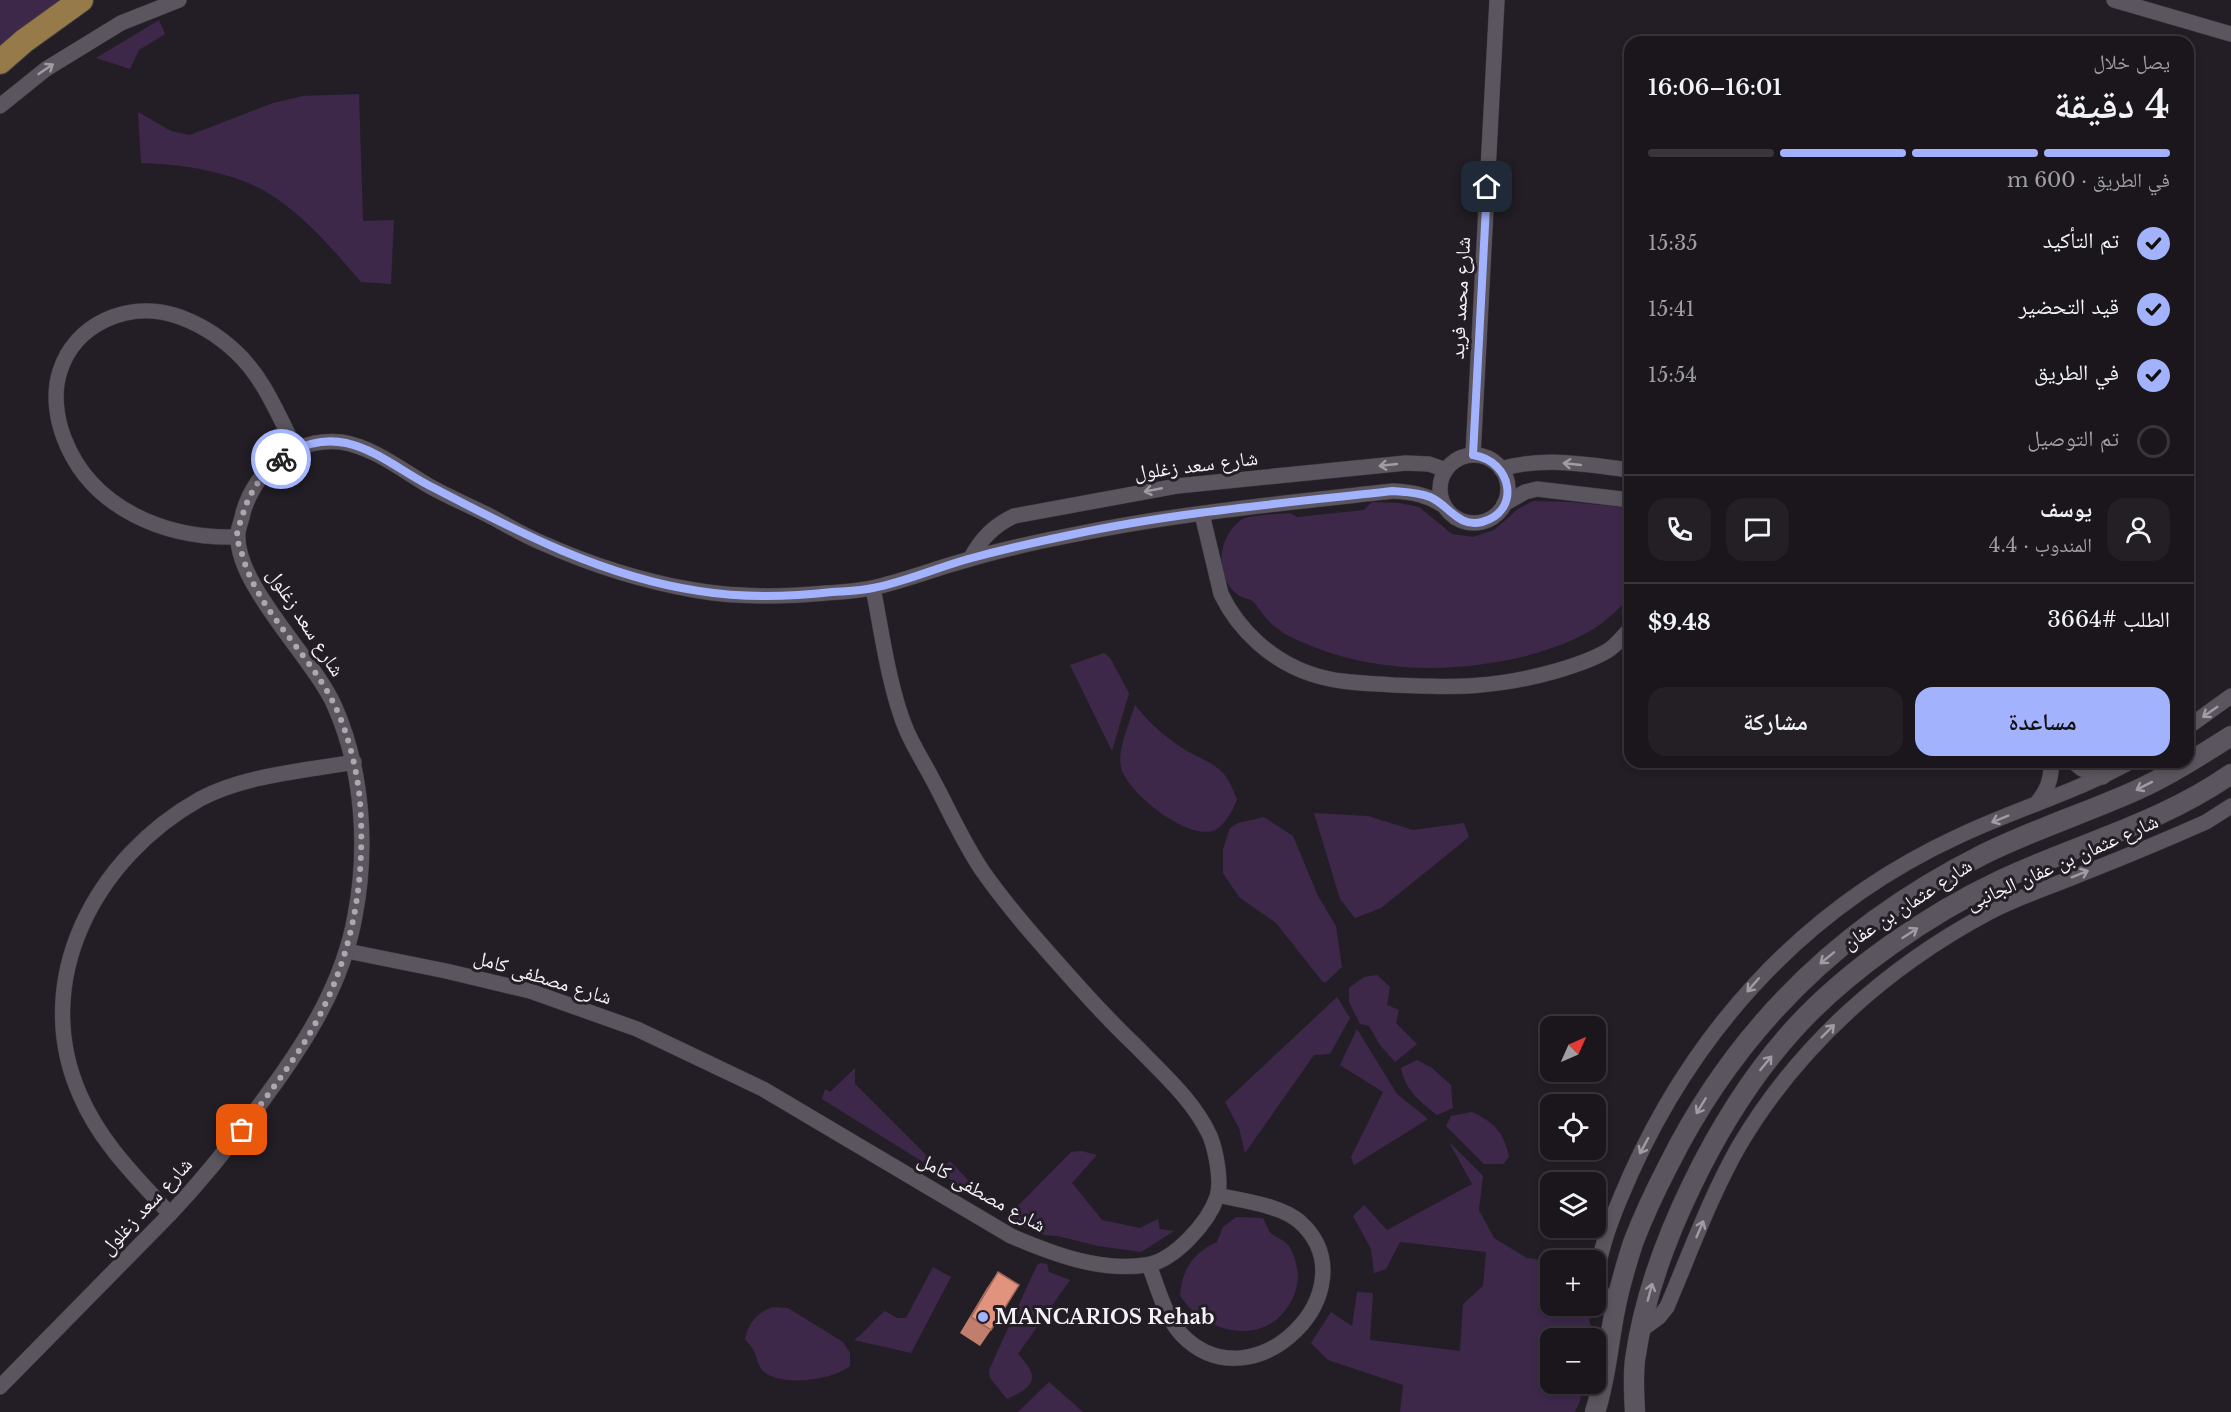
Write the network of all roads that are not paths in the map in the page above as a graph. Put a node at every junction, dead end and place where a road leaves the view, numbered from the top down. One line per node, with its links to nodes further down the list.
1 (81, 0): 6 (main road)
2 (179, 0): 7 (street, one-way to 2)
3 (1497, 0): 9 (street, شارع محمد فريد)
4 (2114, 0): 5 (street)
5 (2231, 33)
6 (0, 62)
7 (0, 106)
8 (295, 448): 17 (street); 17 (street); 19 (street)
9 (1473, 455): 10 (street); 12 (street)
10 (1500, 469): 11 (street, one-way to 10); 14 (street)
11 (1624, 469)
12 (1446, 470): 15 (street); 18 (street, شارع سعد زغلول, one-way to 18)
13 (1624, 499): 14 (street)
14 (1504, 504): 15 (street)
15 (1444, 506): 16 (street)
16 (1202, 513): 18 (street); 20 (street)
17 (237, 537): 25 (street, شارع سعد زغلول)
18 (970, 559): 19 (street)
19 (873, 588): 35 (street, شارع مصطفى كامل)
20 (1624, 635)
21 (2231, 696): 22 (street, one-way to 22)
22 (2194, 723)
23 (2231, 736): 24 (street, شارع عثمان بن عفان, one-way to 24)
24 (2194, 760)
25 (354, 762): 34 (street, شارع سعد زغلول); 36 (street)
26 (2051, 768): 32 (street)
27 (2083, 768): 31 (street)
28 (2119, 768): 31 (street)
29 (2179, 768): 38 (street, شارع عثمان بن عفان, one-way to 38)
30 (2231, 774): 39 (street, شارع عثمان بن عفان, one-way to 30)
31 (2103, 777): 32 (street)
32 (2036, 804): 38 (street, one-way to 38)
33 (2231, 806): 39 (street, شارع عثمان بن عفان الجانبى, one-way to 33)
34 (346, 951): 36 (street, شارع سعد زغلول); 37 (street, شارع مصطفى كامل)
35 (1218, 1196): 37 (street, شارع مصطفى كامل); 37 (street)
36 (170, 1214): 40 (street, شارع سعد زغلول)
37 (1149, 1265)
38 (1615, 1307): 41 (street, شارع عثمان بن عفان)
39 (1640, 1331): 42 (street, شارع عثمان بن عفان)
40 (0, 1387)
41 (1595, 1412)
42 (1635, 1412)

